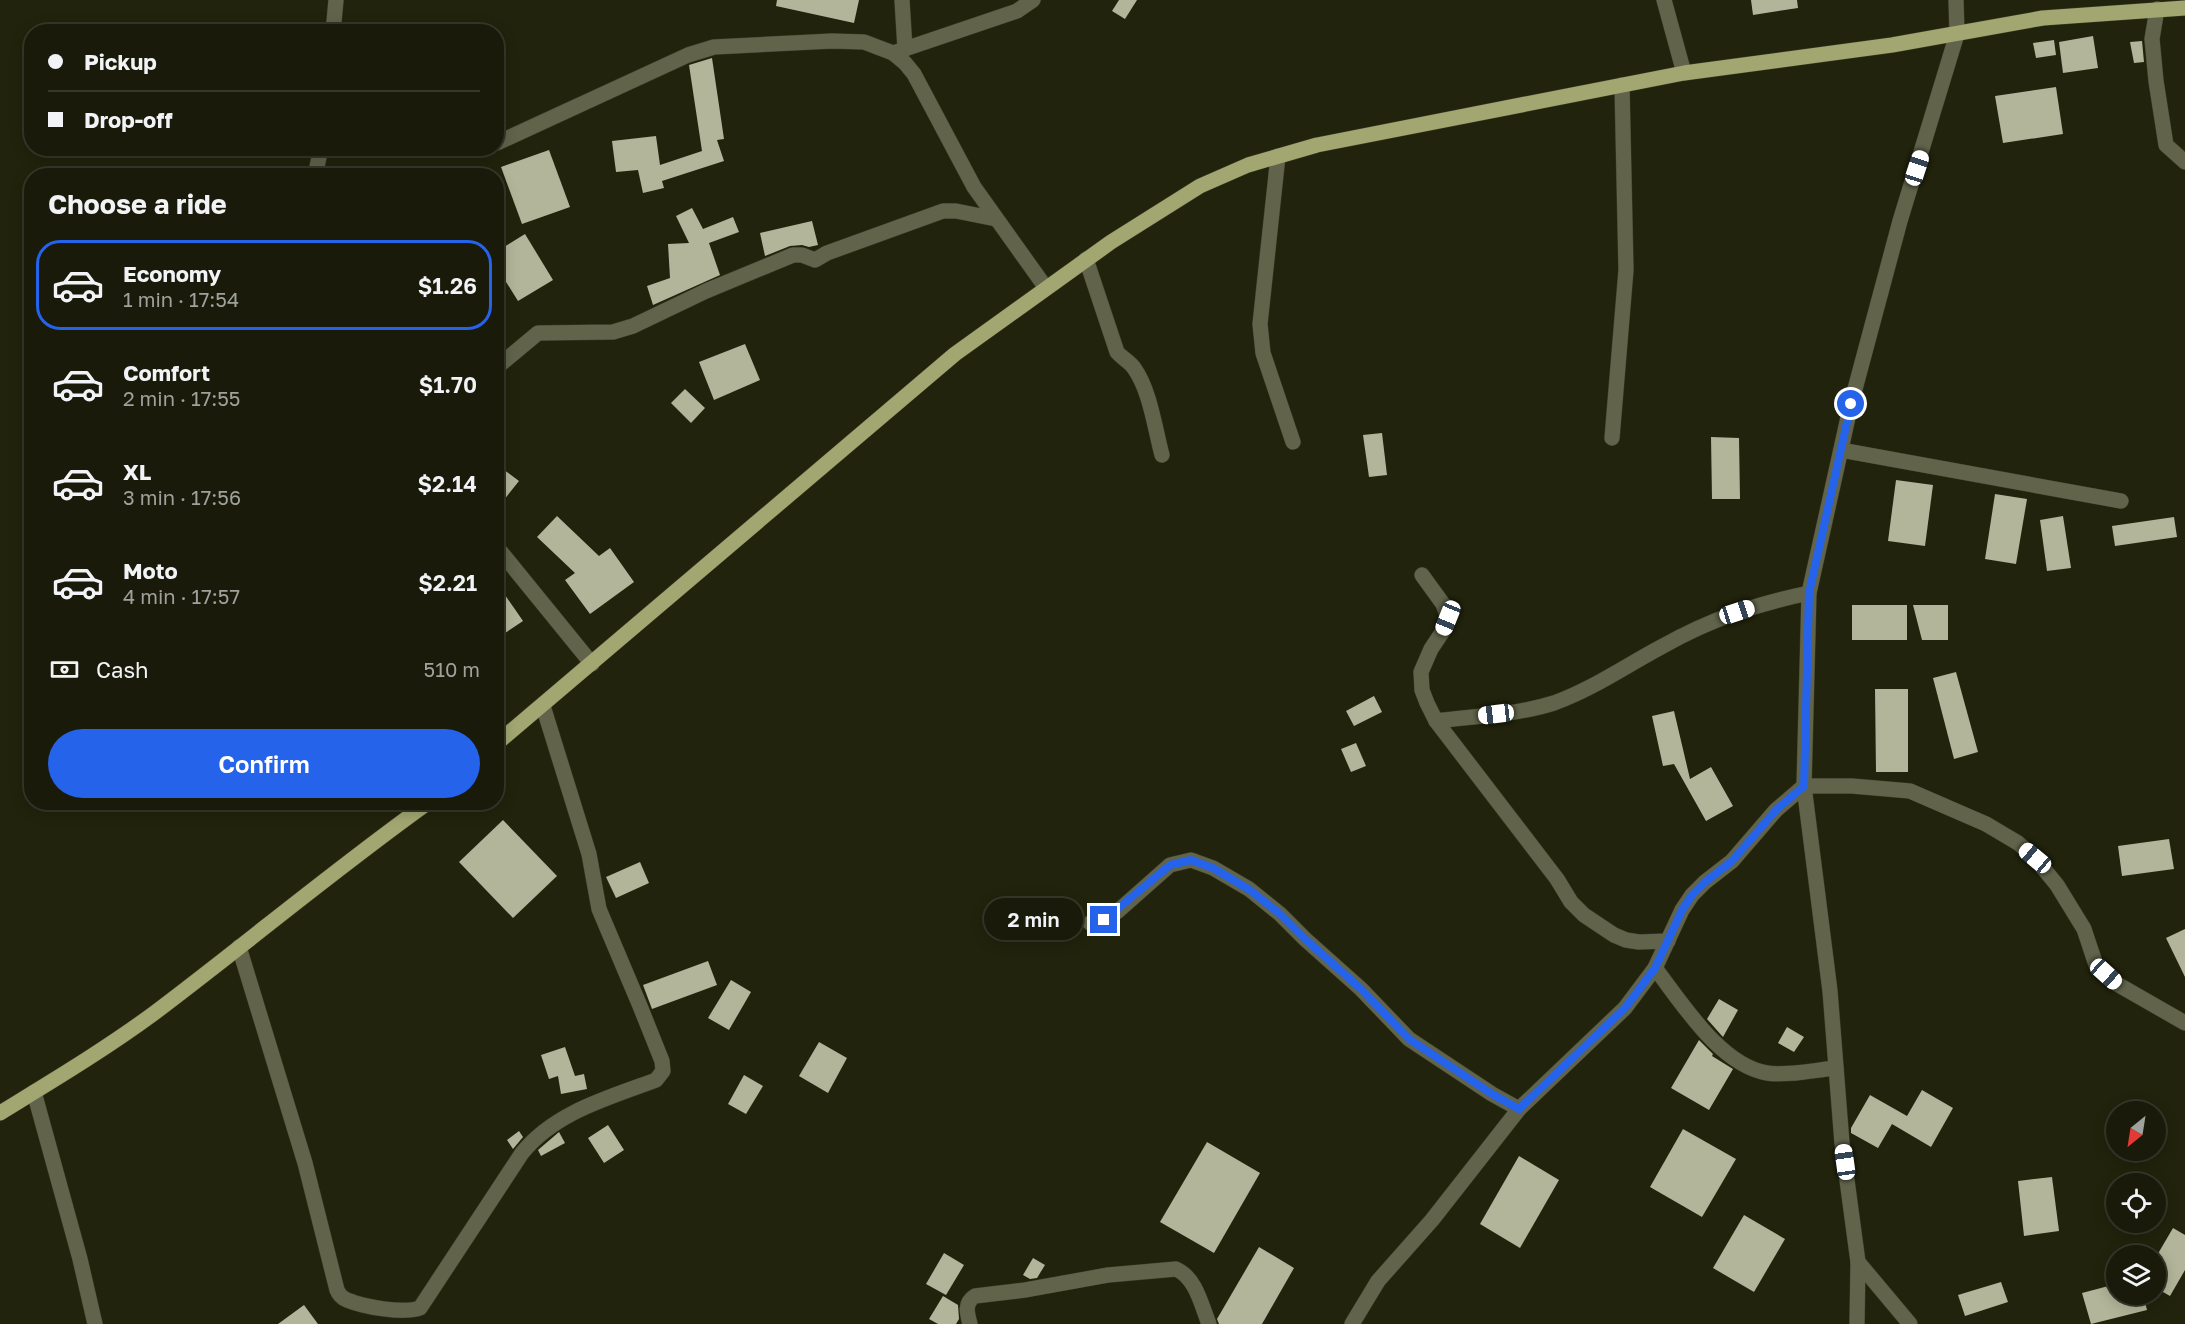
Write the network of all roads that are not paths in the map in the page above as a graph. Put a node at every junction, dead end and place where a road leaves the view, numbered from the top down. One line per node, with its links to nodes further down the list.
1 (336, 0): 8 (street)
2 (902, 0): 10 (street)
3 (1034, 0): 10 (street)
4 (1664, 0): 11 (street)
5 (1956, 0): 9 (street)
6 (2185, 8): 7 (main road)
7 (2157, 9): 9 (main road); 15 (street)
8 (334, 24)
9 (1957, 34): 11 (main road); 22 (street)
10 (899, 51): 13 (street); 16 (street)
11 (1684, 73): 12 (main road)
12 (1622, 85): 14 (main road); 20 (street)
13 (504, 140)
14 (1278, 156): 17 (main road); 21 (street)
15 (2185, 162)
16 (996, 219): 18 (street); 19 (street)
17 (1086, 259): 18 (main road); 23 (street)
18 (1046, 288): 28 (main road)
19 (504, 361)
20 (1612, 438)
21 (1293, 442)
22 (1841, 450): 24 (street); 27 (street)
23 (1162, 455)
24 (2121, 501)
25 (504, 556): 28 (street)
26 (1422, 574): 30 (street)
27 (1809, 593): 30 (street); 32 (street)
28 (592, 664): 29 (main road)
29 (543, 706): 31 (main road); 36 (street)
30 (1436, 721): 35 (street)
31 (504, 738)
32 (1804, 786): 35 (street); 38 (street); 39 (street)
33 (418, 810): 36 (main road)
34 (1090, 923): 41 (street)
35 (1668, 940): 37 (street)
36 (239, 947): 40 (main road)
37 (1655, 968): 39 (street); 41 (street)
38 (2185, 1023)
39 (1836, 1068): 43 (street)
40 (34, 1092): 42 (main road); 44 (street)
41 (1519, 1109): 47 (street)
42 (0, 1113)
43 (1858, 1262): 48 (street); 49 (street)
44 (95, 1324)
45 (970, 1324): 46 (street)
46 (1209, 1324)
47 (1352, 1324)
48 (1857, 1324)
49 (1910, 1324)

